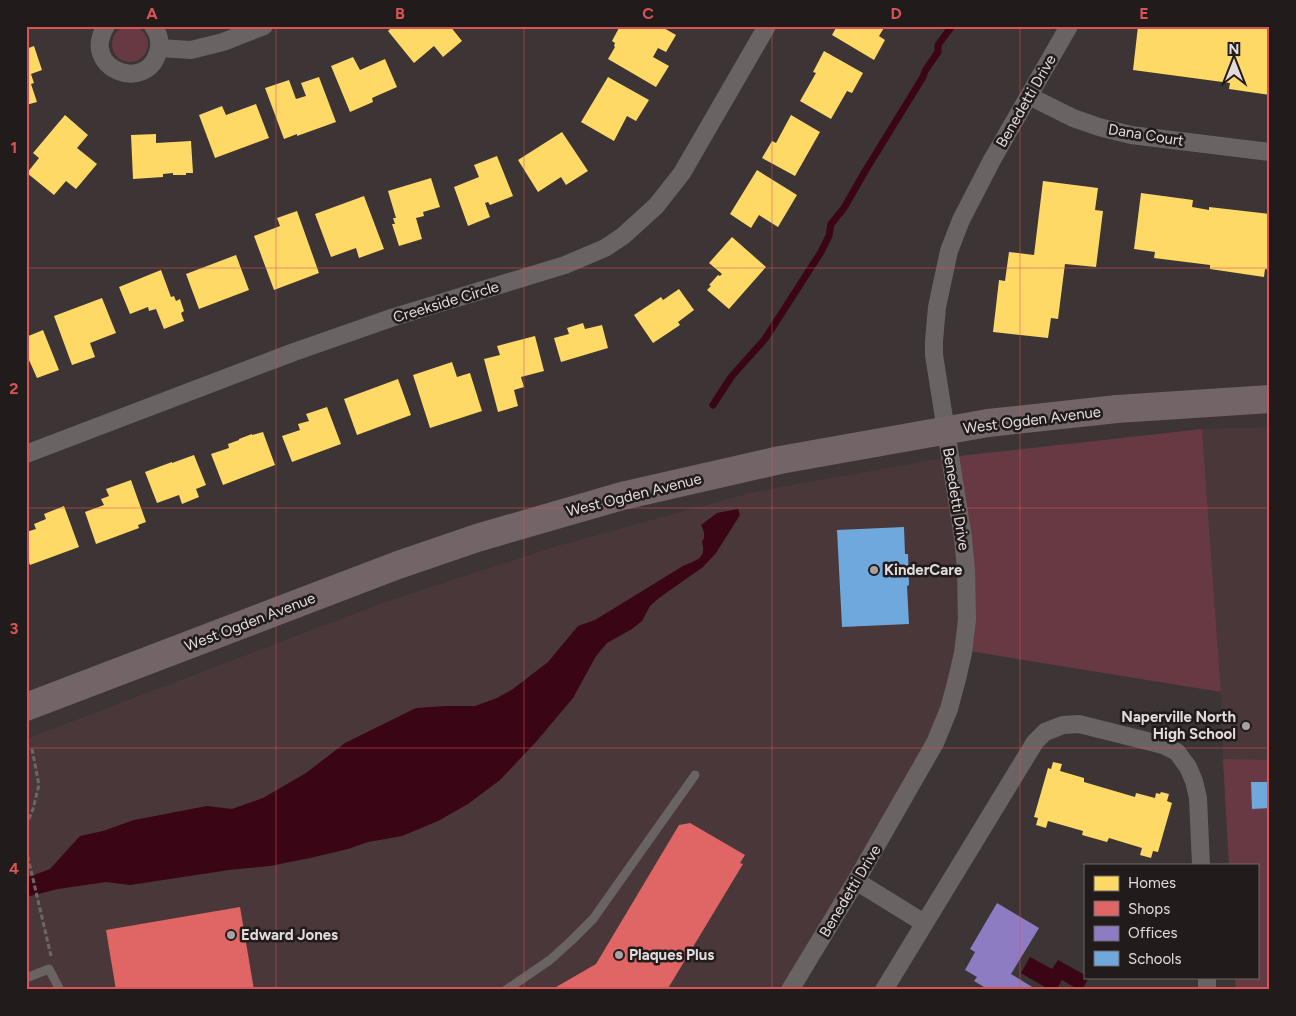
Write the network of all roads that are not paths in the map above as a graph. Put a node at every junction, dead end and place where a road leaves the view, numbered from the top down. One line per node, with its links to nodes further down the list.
1 (106, 26): 6 (street)
2 (153, 26): 6 (street)
3 (264, 26): 6 (street)
4 (766, 26): 11 (street, Creekside Circle)
5 (1069, 26): 7 (street, Benedetti Drive)
6 (159, 48)
7 (1029, 96): 8 (street, Dana Court); 10 (street, Benedetti Drive)
8 (1270, 152)
9 (1270, 400): 10 (main road, West Ogden Avenue)
10 (945, 431): 12 (main road, West Ogden Avenue); 15 (street, Benedetti Drive)
11 (26, 454)
12 (26, 707)
13 (695, 775): 19 (lane)
14 (1201, 864): 16 (street)
15 (856, 881): 16 (street); 20 (street, Benedetti Drive)
16 (924, 923): 21 (street)
17 (26, 978): 18 (lane)
18 (60, 990)
19 (506, 990)
20 (790, 990)
21 (884, 990)

